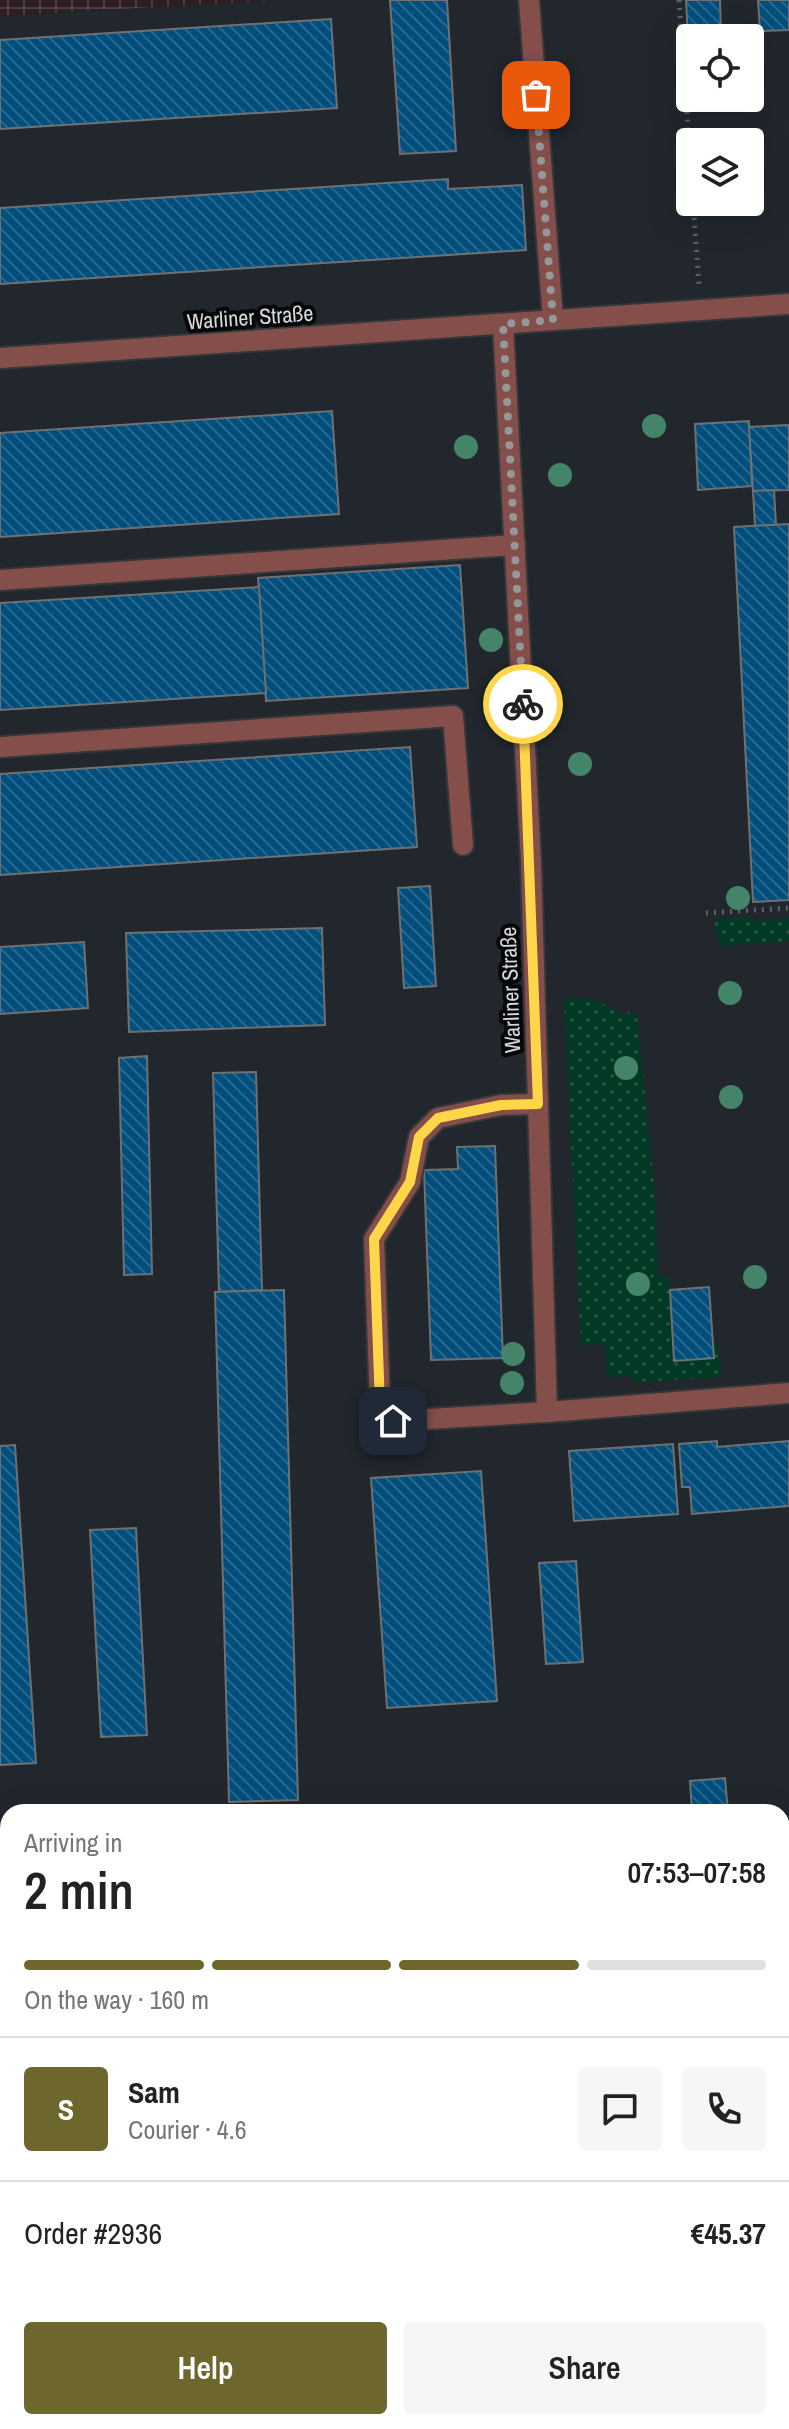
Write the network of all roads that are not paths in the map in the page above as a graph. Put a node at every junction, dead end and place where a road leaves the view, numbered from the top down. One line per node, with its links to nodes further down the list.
1 (529, 0): 3 (street)
2 (789, 304): 3 (street, Warliner Straße)
3 (553, 320): 4 (street, Warliner Straße)
4 (503, 324): 5 (street, Warliner Straße); 6 (street, Warliner Straße)
5 (0, 358)
6 (515, 545): 7 (street); 10 (street, Warliner Straße)
7 (0, 580)
8 (0, 747): 9 (street)
9 (463, 845)
10 (538, 1104): 12 (street, Warliner Straße); 12 (street)
11 (789, 1393): 12 (street)
12 (547, 1412)

